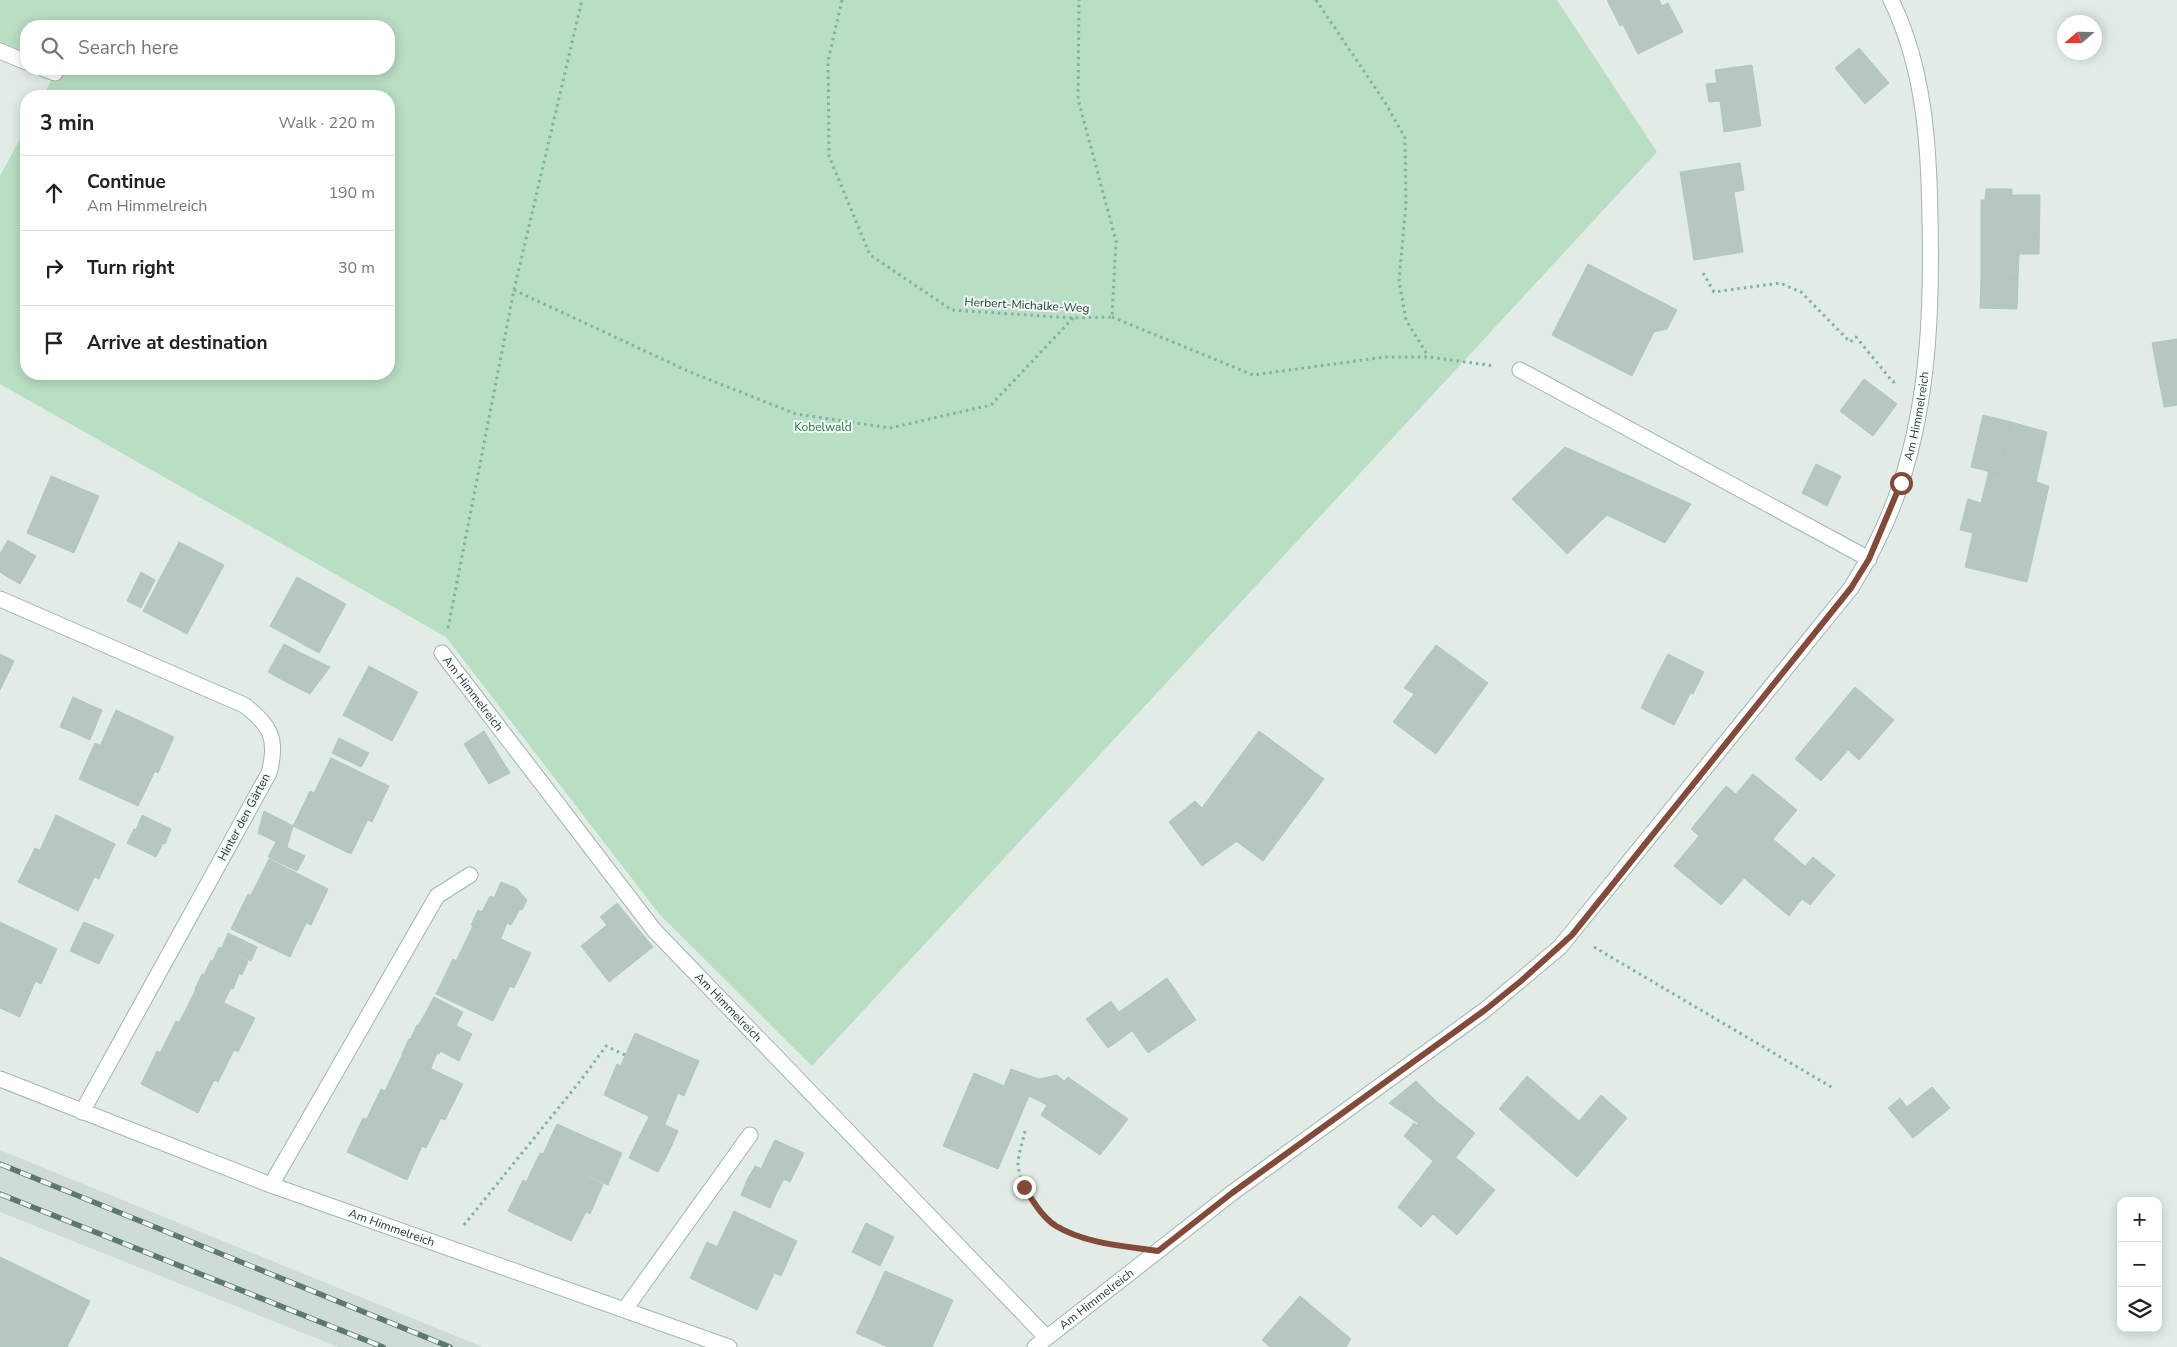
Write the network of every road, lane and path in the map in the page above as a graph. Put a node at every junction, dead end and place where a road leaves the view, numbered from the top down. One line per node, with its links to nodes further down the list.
1 (582, 0): 9 (path)
2 (842, 0): 11 (path, Herbert-Michalke-Weg)
3 (1079, 0): 10 (path)
4 (1316, 0): 12 (path)
5 (1892, 0): 14 (street, Am Himmelreich)
6 (0, 51): 7 (street)
7 (20, 59)
8 (1703, 273): 14 (path)
9 (514, 290): 11 (path); 17 (path)
10 (1112, 317): 11 (path, Herbert-Michalke-Weg); 12 (path)
11 (1073, 318)
12 (1429, 356): 13 (path)
13 (1520, 370): 15 (street)
14 (1924, 377): 15 (street, Am Himmelreich)
15 (1869, 559): 19 (street, Am Himmelreich)
16 (0, 599): 23 (street, Hinter den Gärten)
17 (442, 653): 30 (street, Am Himmelreich)
18 (470, 875): 26 (street)
19 (1572, 935): 22 (path); 28 (street, Am Himmelreich)
20 (625, 1055): 27 (path)
21 (0, 1080): 23 (street, Am Himmelreich)
22 (1833, 1088)
23 (82, 1112): 26 (street, Am Himmelreich)
24 (1025, 1131): 28 (path)
25 (750, 1135): 29 (street)
26 (271, 1186): 27 (street, Am Himmelreich)
27 (446, 1246): 29 (street, Am Himmelreich)
28 (1158, 1251): 30 (street, Am Himmelreich)
29 (625, 1308): 31 (street, Am Himmelreich)
30 (1046, 1337): 32 (street, Am Himmelreich)
31 (728, 1347)
32 (1035, 1347)

